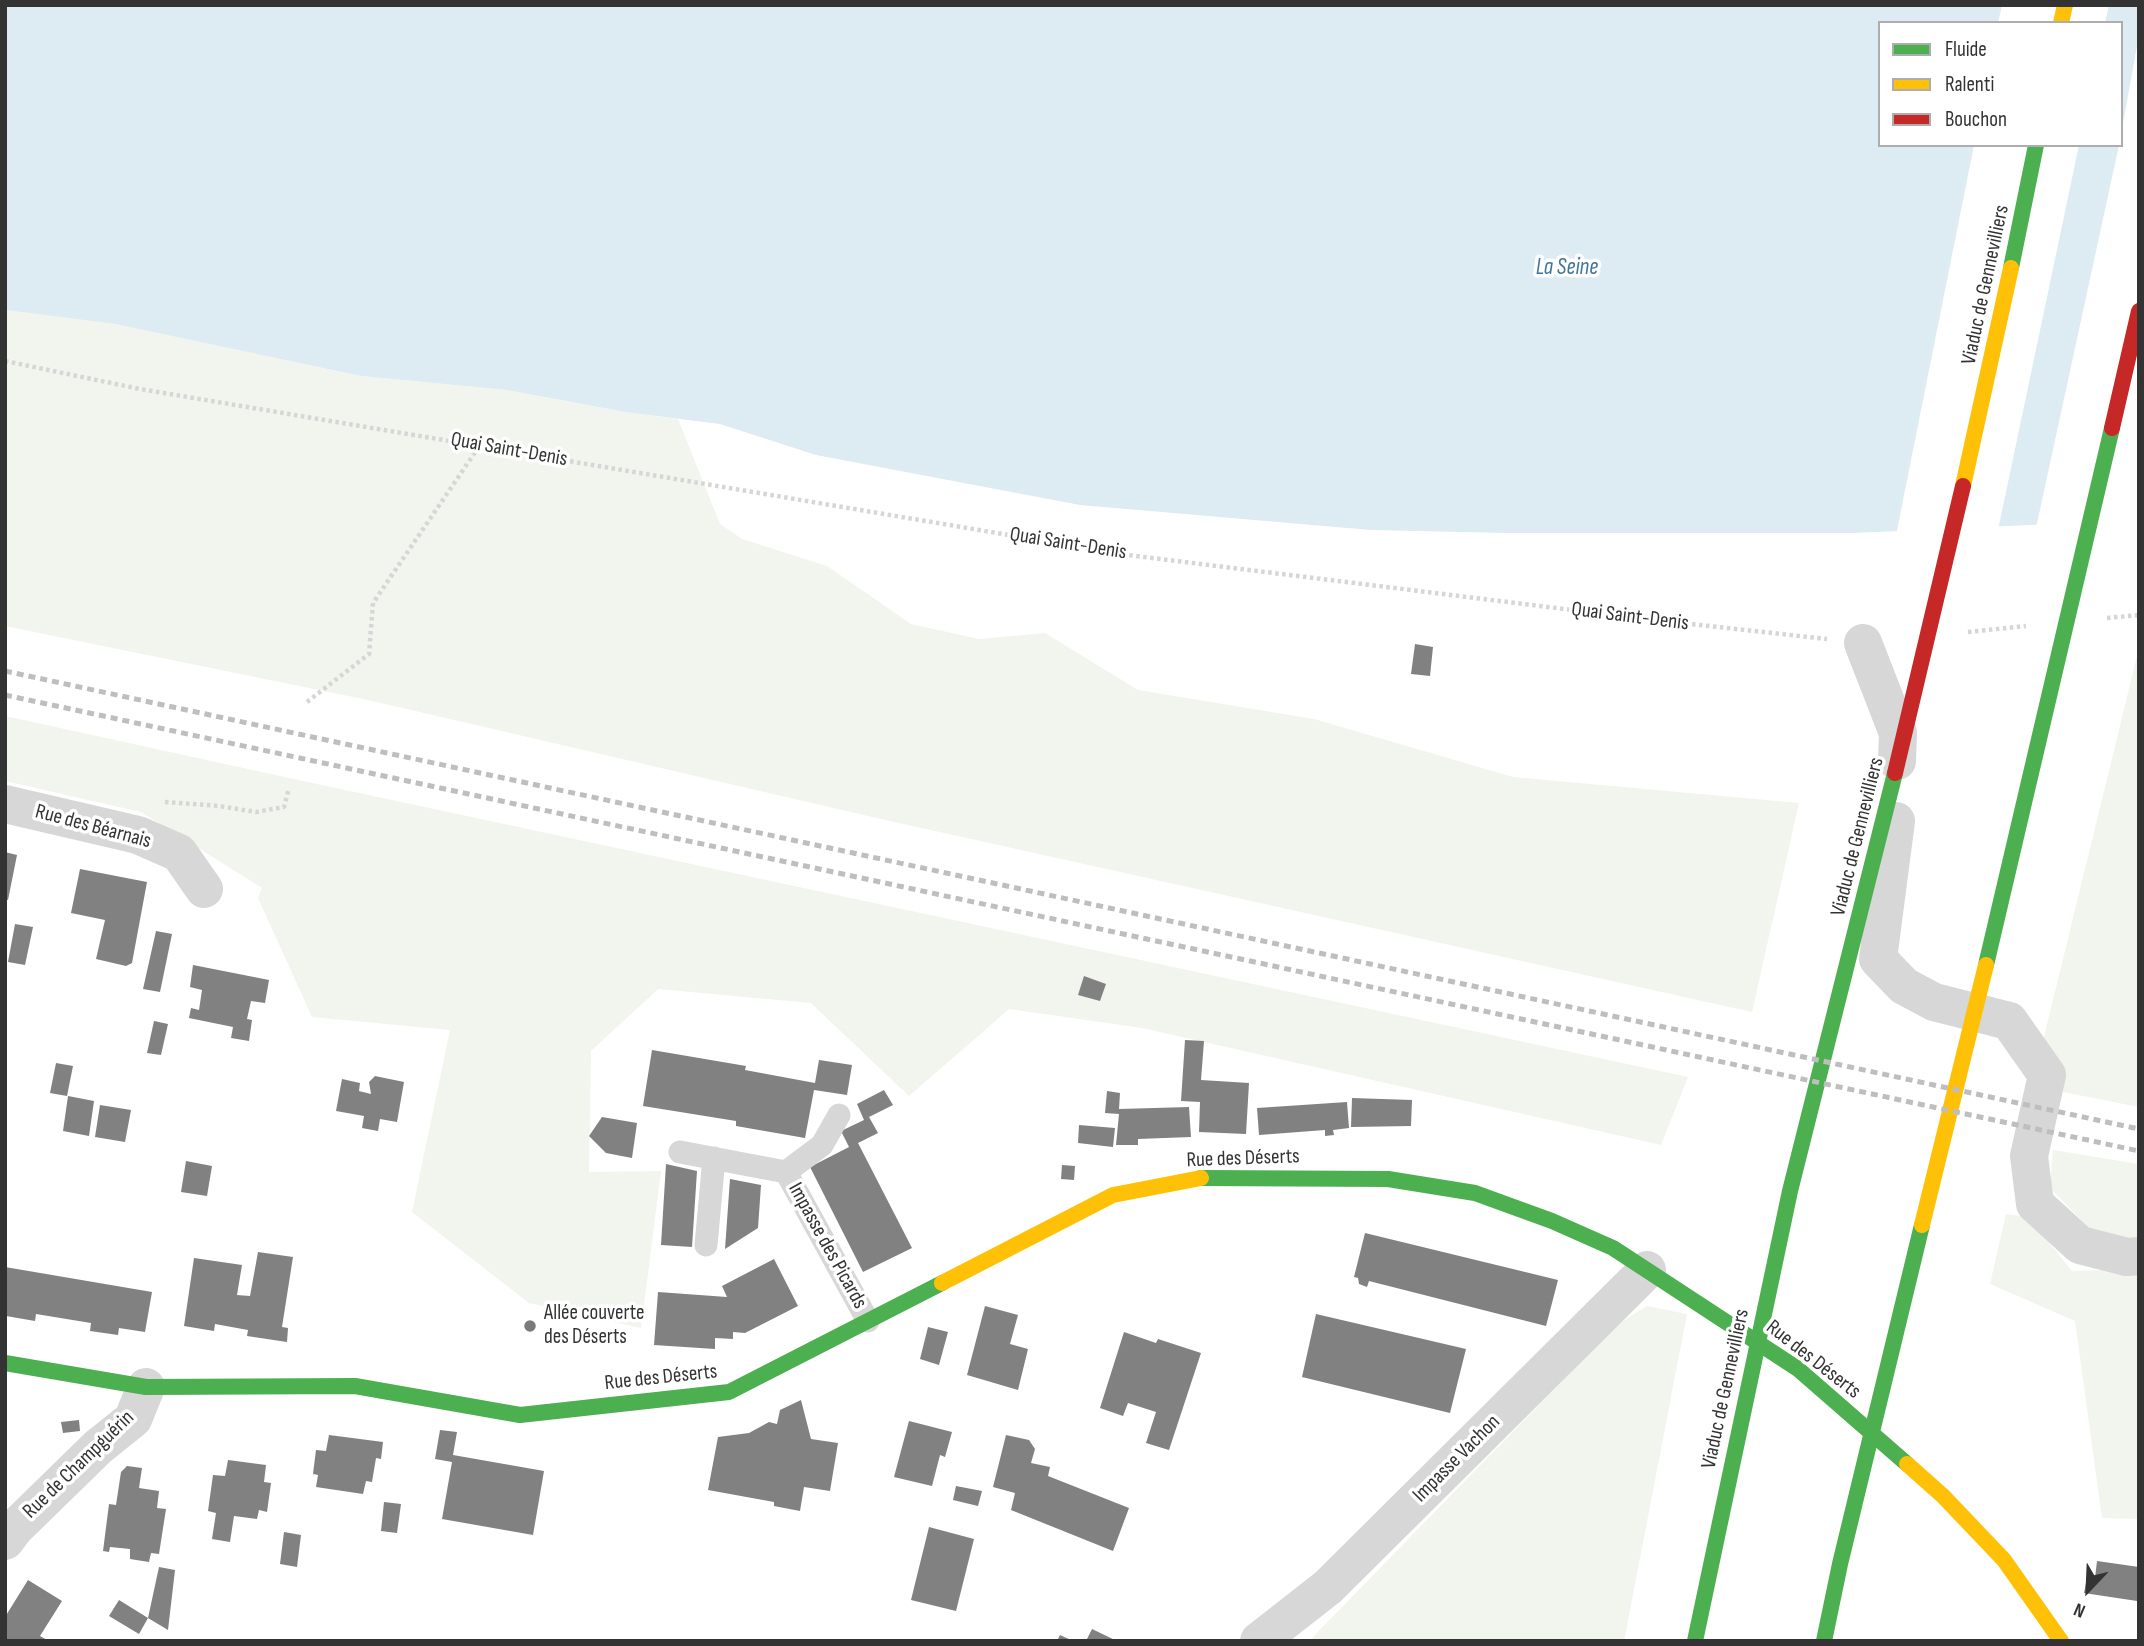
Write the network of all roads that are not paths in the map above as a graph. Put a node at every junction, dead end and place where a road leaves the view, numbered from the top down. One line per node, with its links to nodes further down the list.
1 (2036, 147): 18 (main road, Viaduc de Gennevilliers)
2 (2139, 310): 19 (main road)
3 (1863, 643): 11 (street)
4 (5, 804): 5 (street, Rue des Béarnais)
5 (204, 888)
6 (839, 1115): 9 (lane, Impasse des Picards)
7 (680, 1152): 8 (lane, Impasse des Picards)
8 (715, 1158): 9 (lane, Impasse des Picards); 10 (lane)
9 (786, 1172): 13 (lane, Impasse des Picards)
10 (706, 1245)
11 (2139, 1256)
12 (1647, 1270): 13 (main road, Rue des Déserts); 17 (street, Impasse Vachon); 20 (main road, Rue des Déserts)
13 (868, 1321): 15 (main road, Rue des Déserts)
14 (5, 1363): 15 (main road, Rue des Déserts)
15 (146, 1387): 16 (street, Rue de Champguérin)
16 (5, 1541)
17 (1259, 1641)
18 (1696, 1641)
19 (1824, 1641)
20 (2061, 1641)

